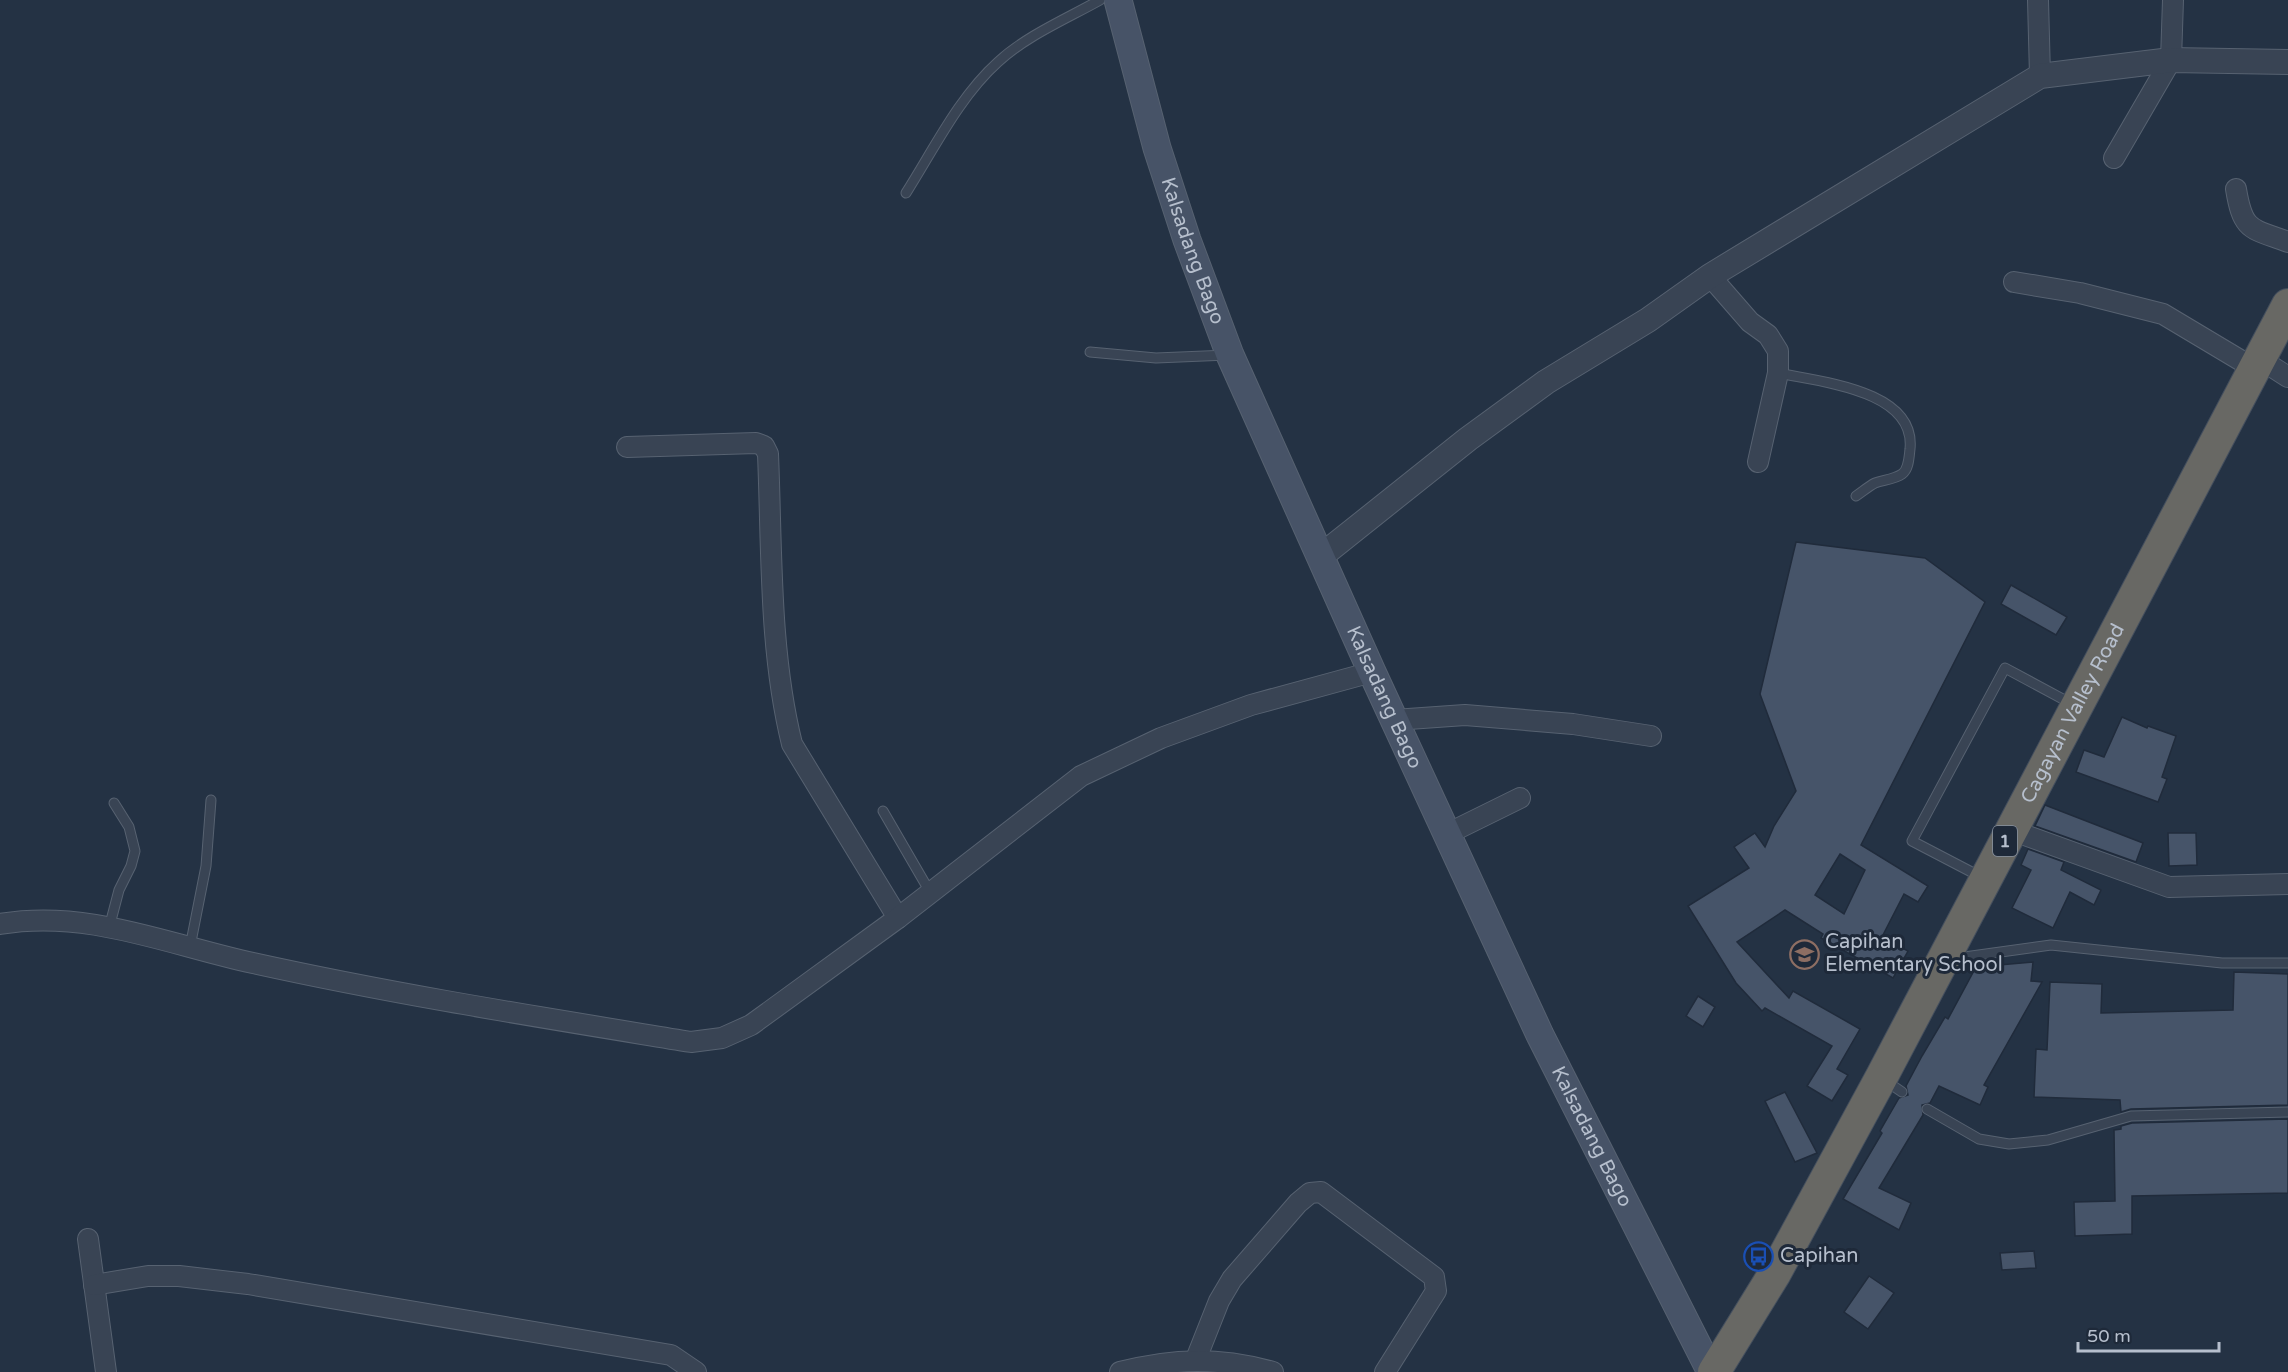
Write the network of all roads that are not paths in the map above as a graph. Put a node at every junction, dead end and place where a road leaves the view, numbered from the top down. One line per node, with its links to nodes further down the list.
1 (1100, 0): 10 (lane)
2 (1118, 0): 16 (main road, Kalsadang Bago)
3 (2038, 0): 7 (street)
4 (2173, 0): 5 (street)
5 (2170, 60): 6 (street); 7 (street); 8 (street)
6 (2288, 62)
7 (2040, 76): 12 (street)
8 (2114, 158)
9 (2236, 189): 11 (street)
10 (906, 193)
11 (2288, 242)
12 (1710, 276): 18 (street); 23 (street)
13 (2014, 282): 17 (street)
14 (2288, 305): 17 (highway, Cagayan Valley Road / 1)
15 (1090, 352): 16 (lane)
16 (1230, 355): 23 (main road, Kalsadang Bago)
17 (2257, 364): 19 (street); 25 (highway, Cagayan Valley Road / 1)
18 (1778, 373): 21 (street); 22 (lane)
19 (2288, 377)
20 (627, 447): 37 (street)
21 (1758, 462)
22 (1856, 496)
23 (1320, 557): 24 (main road, Kalsadang Bago)
24 (1372, 672): 26 (main road, Kalsadang Bago); 36 (street)
25 (2077, 706): 32 (highway, Cagayan Valley Road / 1); 34 (lane)
26 (1394, 720): 27 (street); 33 (main road, Kalsadang Bago)
27 (1651, 736)
28 (1520, 798): 33 (street)
29 (211, 800): 40 (lane)
30 (114, 803): 39 (lane)
31 (883, 811): 36 (lane)
32 (2011, 830): 34 (highway, Cagayan Valley Road / 1); 35 (street)
33 (1448, 834): 49 (main road, Kalsadang Bago)
34 (1985, 879): 41 (highway, Cagayan Valley Road / 1)
35 (2288, 884)
36 (930, 892): 37 (street)
37 (898, 918): 40 (street)
38 (0, 924): 39 (street)
39 (109, 928): 40 (street)
40 (190, 947)
41 (1942, 960): 42 (lane); 49 (highway, Cagayan Valley Road / 1)
42 (2288, 963)
43 (1926, 1109): 44 (lane)
44 (2288, 1112)
45 (88, 1239): 46 (street)
46 (94, 1285): 50 (street); 51 (street)
47 (1196, 1359): 48 (street); 52 (street); 54 (street)
48 (1217, 1366): 53 (street)
49 (1717, 1371)
50 (106, 1372)
51 (696, 1372)
52 (1120, 1372)
53 (1273, 1372)
54 (1385, 1372)

